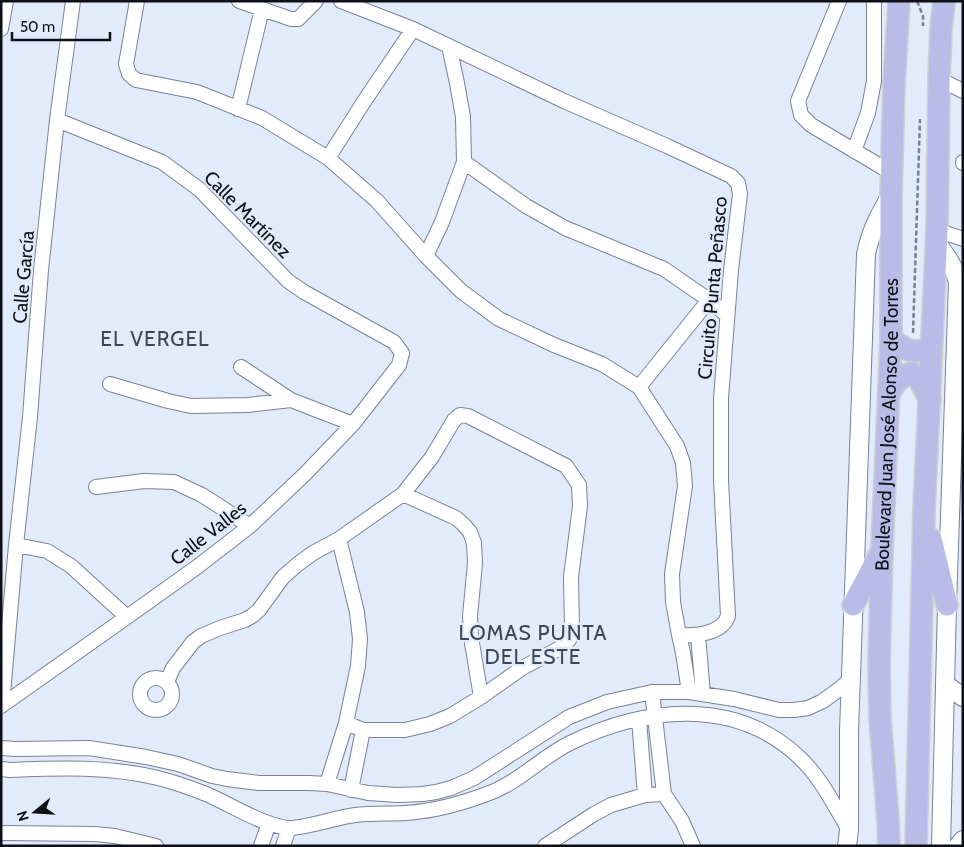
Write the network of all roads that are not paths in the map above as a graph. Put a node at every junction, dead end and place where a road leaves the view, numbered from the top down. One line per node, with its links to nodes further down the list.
1 (73, 1): 18 (street, Calle García)
2 (137, 1): 17 (street)
3 (239, 1): 11 (street)
4 (316, 1): 11 (street)
5 (341, 1): 13 (street, Circuito Punta Peñasco)
6 (839, 1): 19 (street)
7 (4, 3): 12 (street)
8 (944, 3): 15 (main road)
9 (874, 6): 10 (street); 19 (street)
10 (898, 7): 22 (main road, Boulevard Juan José Alonso de Torres)
11 (262, 9): 17 (street)
12 (1, 29)
13 (413, 29): 14 (street, Circuito Punta Peñasco); 20 (street)
14 (449, 46): 21 (street); 28 (street, Circuito Punta Peñasco)
15 (940, 79): 16 (street); 24 (main road)
16 (963, 91)
17 (238, 109): 20 (street)
18 (57, 120): 31 (street, Calle Martínez); 44 (street, Calle García)
19 (854, 151): 22 (street)
20 (328, 158): 26 (street)
21 (464, 162): 26 (street); 27 (street)
22 (892, 173): 23 (main road, Boulevard Juan José Alonso de Torres)
23 (891, 195): 29 (main road, Boulevard Juan José Alonso de Torres); 46 (street)
24 (936, 236): 25 (street); 30 (main road); 47 (street)
25 (963, 239)
26 (426, 256): 34 (street)
27 (710, 300): 28 (street); 34 (street, Circuito Punta Peñasco)
28 (727, 315): 49 (street, Circuito Punta Peñasco)
29 (891, 339): 30 (main road); 35 (main road, Boulevard Juan José Alonso de Torres)
30 (931, 349): 37 (main road)
31 (402, 353): 38 (street, Calle Valles)
32 (241, 367): 36 (street)
33 (110, 384): 36 (street)
34 (639, 387): 50 (street)
35 (889, 394): 37 (main road); 45 (main road, Boulevard Juan José Alonso de Torres)
36 (291, 400): 38 (street)
37 (930, 401): 41 (main road)
38 (353, 424): 42 (street, Calle Valles)
39 (96, 487): 42 (street)
40 (403, 494): 43 (street); 57 (street); 57 (street)
41 (924, 511): 47 (main road); 84 (main road)
42 (250, 526): 48 (street, Calle Valles)
43 (339, 539): 52 (street); 62 (street)
44 (16, 545): 48 (street); 59 (street, Calle García)
45 (882, 549): 46 (main road); 83 (main road, Boulevard Juan José Alonso de Torres)
46 (853, 605): 51 (street)
47 (947, 605): 53 (street)
48 (128, 617): 59 (street, Calle Valles)
49 (698, 635): 50 (street, Circuito Punta Peñasco); 56 (street)
50 (679, 636): 55 (street)
51 (852, 678): 56 (street); 75 (street)
52 (167, 682)
53 (946, 685): 58 (street); 85 (street)
54 (652, 692): 55 (street); 60 (street); 64 (street)
55 (689, 692): 56 (street)
56 (703, 694)
57 (481, 697): 63 (street)
58 (963, 697)
59 (2, 706)
60 (655, 716): 61 (street); 70 (street); 75 (street)
61 (639, 719): 66 (street); 71 (street)
62 (346, 723): 63 (street); 68 (street)
63 (363, 730): 69 (street)
64 (535, 740): 66 (street); 69 (street)
65 (1, 748): 68 (street)
66 (547, 757): 73 (street)
67 (1, 769): 72 (street)
68 (327, 784): 69 (street)
69 (351, 790)
70 (664, 794): 71 (street); 82 (street)
71 (645, 795): 81 (street)
72 (269, 823): 73 (street); 79 (street)
73 (289, 828): 80 (street)
74 (1, 833): 76 (street)
75 (848, 838)
76 (69, 840): 78 (street)
77 (963, 840): 86 (street)
78 (156, 846)
79 (261, 846)
80 (283, 846)
81 (545, 846)
82 (693, 846)
83 (889, 846)
84 (916, 846)
85 (941, 846)
86 (958, 846)

